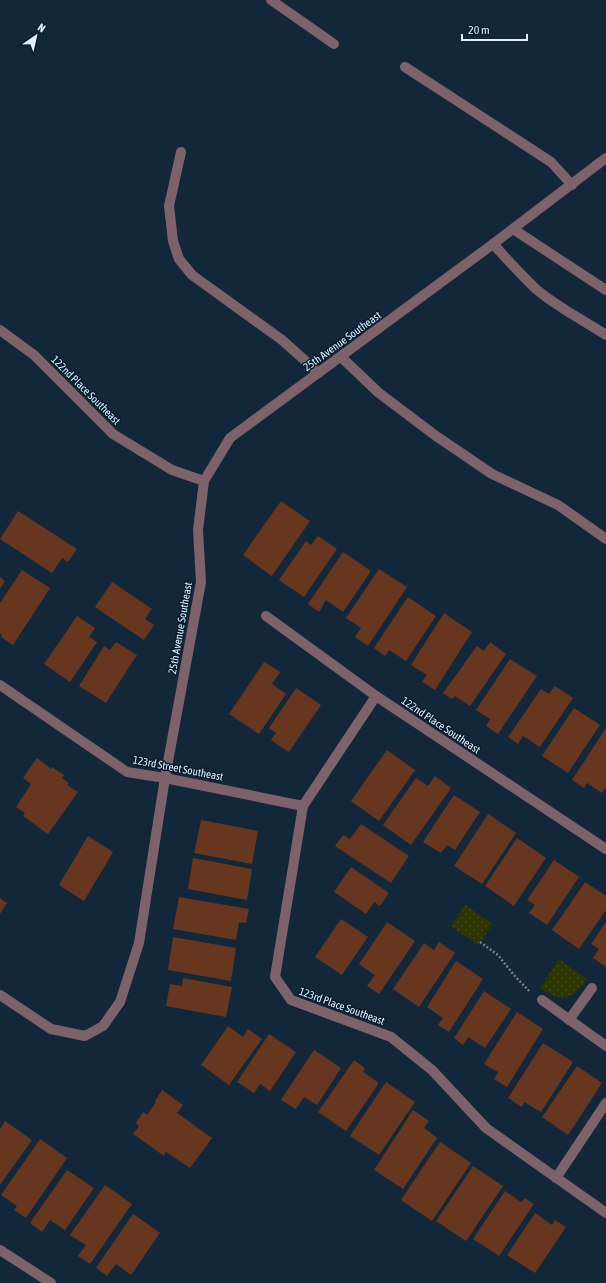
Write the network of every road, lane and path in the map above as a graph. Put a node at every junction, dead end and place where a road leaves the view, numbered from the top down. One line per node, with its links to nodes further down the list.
1 (271, 0): 2 (street)
2 (334, 44)
3 (405, 68): 6 (street)
4 (180, 152): 13 (street)
5 (606, 158): 6 (street, 25th Avenue Southeast)
6 (572, 185): 7 (street, 25th Avenue Southeast)
7 (513, 229): 8 (street, 25th Avenue Southeast); 9 (street)
8 (493, 244): 11 (street); 12 (street, 25th Avenue Southeast)
9 (606, 290)
10 (0, 330): 14 (street, 122nd Place Southeast)
11 (606, 335)
12 (341, 357): 13 (street, 25th Avenue Southeast); 15 (street)
13 (319, 373): 14 (street, 25th Avenue Southeast)
14 (204, 481): 19 (street, 25th Avenue Southeast)
15 (606, 538)
16 (266, 616): 18 (street, 122nd Place Southeast)
17 (0, 685): 19 (street, 123rd Street Southeast)
18 (376, 696): 20 (street, 123rd Place Southeast); 21 (street, 122nd Place Southeast)
19 (165, 778): 20 (street, 123rd Street Southeast); 24 (street, 25th Avenue Southeast)
20 (303, 806): 29 (street, 123rd Place Southeast)
21 (606, 849)
22 (480, 942): 25 (path)
23 (592, 988): 26 (street)
24 (0, 995)
25 (542, 1000): 26 (street)
26 (569, 1020): 27 (street)
27 (606, 1046)
28 (606, 1103): 29 (street)
29 (556, 1178): 30 (street, 123rd Place Southeast)
30 (606, 1213)
31 (0, 1250): 32 (street)
32 (51, 1283)

